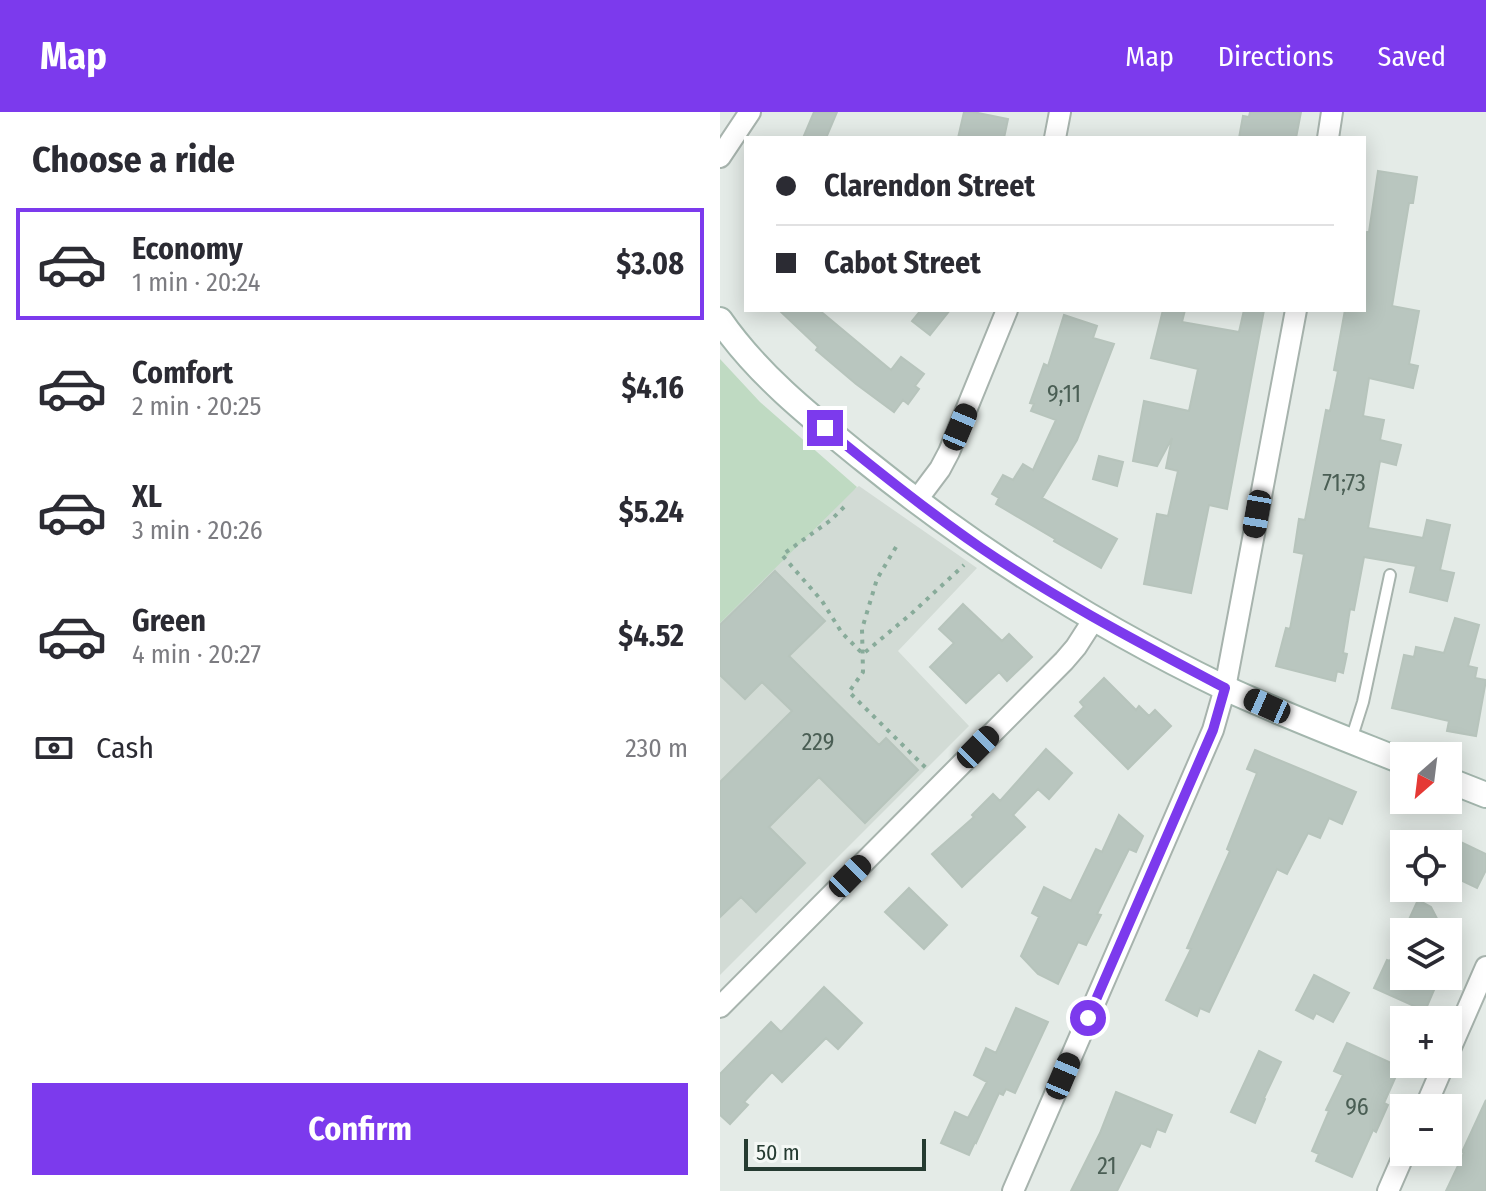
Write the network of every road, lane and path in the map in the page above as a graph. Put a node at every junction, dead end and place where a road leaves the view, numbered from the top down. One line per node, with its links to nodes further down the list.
1 (750, 112): 6 (street)
2 (1060, 112): 4 (street)
3 (1332, 112): 5 (street)
4 (1055, 136)
5 (1328, 136)
6 (720, 157)
7 (1006, 312): 10 (street)
8 (1296, 312): 17 (street)
9 (720, 320): 10 (street)
10 (916, 501): 15 (street)
11 (844, 507): 16 (path)
12 (896, 547): 16 (path)
13 (965, 564): 16 (path)
14 (1390, 575): 18 (lane)
15 (1094, 619): 17 (street); 24 (street)
16 (863, 654): 20 (path)
17 (1225, 688): 18 (street); 27 (street)
18 (1350, 741): 19 (street)
19 (1390, 757)
20 (930, 771)
21 (1462, 786): 22 (street)
22 (1486, 795)
23 (1486, 967): 25 (street)
24 (720, 1007)
25 (1462, 1022)
26 (1399, 1166): 28 (street)
27 (1013, 1191)
28 (1388, 1191)

